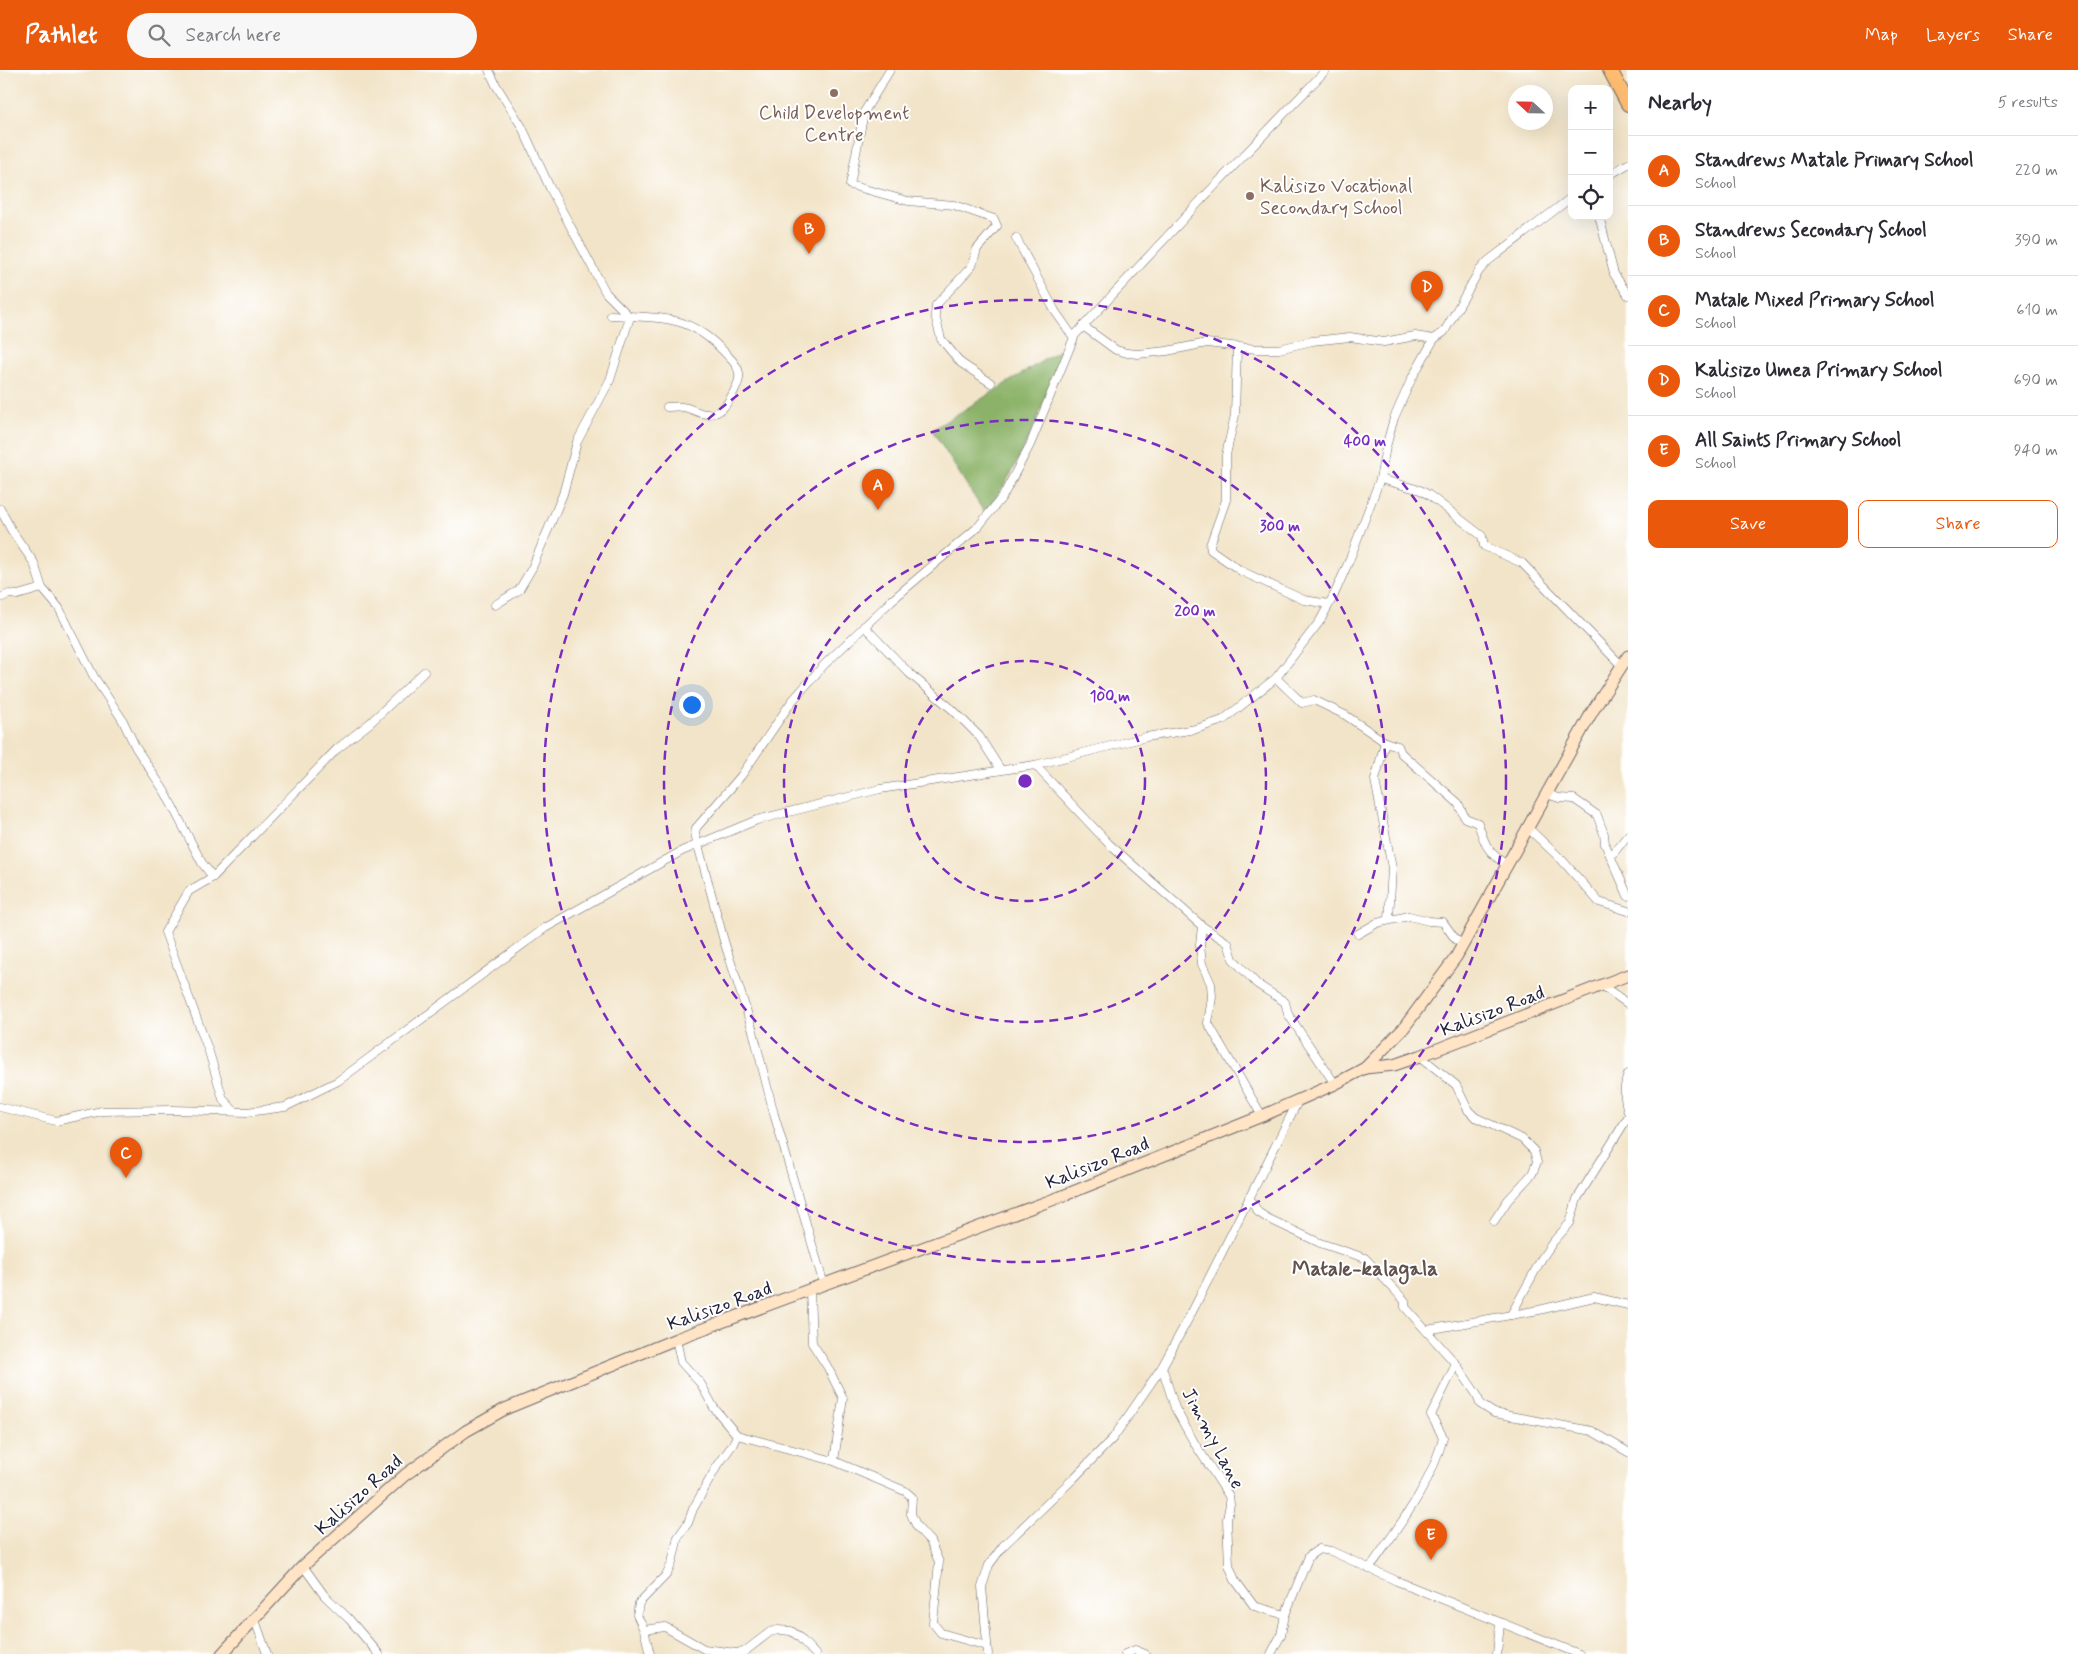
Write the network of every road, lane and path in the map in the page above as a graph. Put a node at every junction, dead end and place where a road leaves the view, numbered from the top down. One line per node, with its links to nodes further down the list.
1 (489, 70): 13 (street)
2 (890, 70): 18 (street)
3 (1326, 70): 14 (street)
4 (1610, 70): 5 (highway)
5 (1628, 104)
6 (1628, 164): 7 (street)
7 (1613, 173)
8 (1568, 200): 16 (street)
9 (1599, 220): 11 (street)
10 (1016, 238): 15 (street)
11 (1628, 295)
12 (611, 316): 13 (street)
13 (630, 316): 19 (street); 25 (street)
14 (1083, 326): 17 (street); 26 (street)
15 (1071, 334)
16 (1434, 339): 17 (street); 20 (street)
17 (1237, 347): 24 (street)
18 (991, 383)
19 (667, 407)
20 (1380, 479): 24 (street); 28 (street)
21 (0, 509): 22 (street)
22 (42, 588): 23 (street); 40 (street)
23 (0, 598)
24 (1329, 604): 30 (street)
25 (495, 605)
26 (864, 626): 33 (street); 37 (street)
27 (1628, 656): 28 (street)
28 (1622, 666): 34 (street)
29 (424, 672): 40 (street)
30 (1276, 678): 31 (street); 32 (street)
31 (1385, 742): 39 (street); 43 (street)
32 (1035, 764): 33 (street); 44 (street)
33 (1000, 769): 37 (street)
34 (1548, 794): 35 (street); 38 (street)
35 (1528, 828): 39 (street); 42 (street)
36 (1628, 835): 38 (street)
37 (698, 845): 56 (street); 62 (street)
38 (1611, 856): 41 (street)
39 (1507, 865): 46 (street)
40 (213, 877): 56 (street)
41 (1628, 896)
42 (1628, 911)
43 (1389, 920): 45 (street); 46 (street)
44 (1202, 926): 53 (street); 58 (street)
45 (1358, 934)
46 (1462, 944): 51 (street)
47 (1628, 975): 48 (street, Kalisizo Road)
48 (1603, 986): 49 (street); 50 (street, Kalisizo Road)
49 (1628, 1004)
50 (1420, 1056): 51 (street, Kalisizo Road); 61 (street)
51 (1365, 1068): 53 (street, Kalisizo Road)
52 (1628, 1074): 57 (street)
53 (1335, 1084): 54 (street, Kalisizo Road)
54 (1298, 1101): 58 (street, Kalisizo Road); 60 (street)
55 (0, 1107): 56 (street)
56 (234, 1111)
57 (1628, 1112)
58 (1262, 1116): 62 (street, Kalisizo Road)
59 (1628, 1117): 65 (street)
60 (1249, 1197): 66 (street); 69 (street)
61 (1494, 1221)
62 (824, 1285): 63 (street, Kalisizo Road)
63 (810, 1291): 67 (street, Kalisizo Road); 72 (street)
64 (1628, 1305): 65 (street)
65 (1511, 1315): 66 (street)
66 (1427, 1330): 68 (street)
67 (676, 1339): 70 (street); 73 (street, Kalisizo Road)
68 (1456, 1364): 71 (street); 74 (street)
69 (1162, 1367): 75 (street, Jimmy Lane); 79 (street)
70 (737, 1435): 72 (street); 78 (street)
71 (1628, 1452)
72 (834, 1461): 79 (street)
73 (303, 1566): 76 (street, Kalisizo Road); 82 (street)
74 (1369, 1569): 75 (street); 77 (street)
75 (1285, 1614): 87 (street)
76 (255, 1620): 80 (street, Kalisizo Road); 81 (street)
77 (1500, 1622): 88 (street); 89 (street)
78 (644, 1630): 83 (street); 84 (street)
79 (988, 1650)
80 (222, 1654)
81 (266, 1654)
82 (379, 1654)
83 (650, 1654)
84 (815, 1654)
85 (1124, 1654): 86 (street)
86 (1145, 1654)
87 (1271, 1654)
88 (1497, 1654)
89 (1579, 1654)

